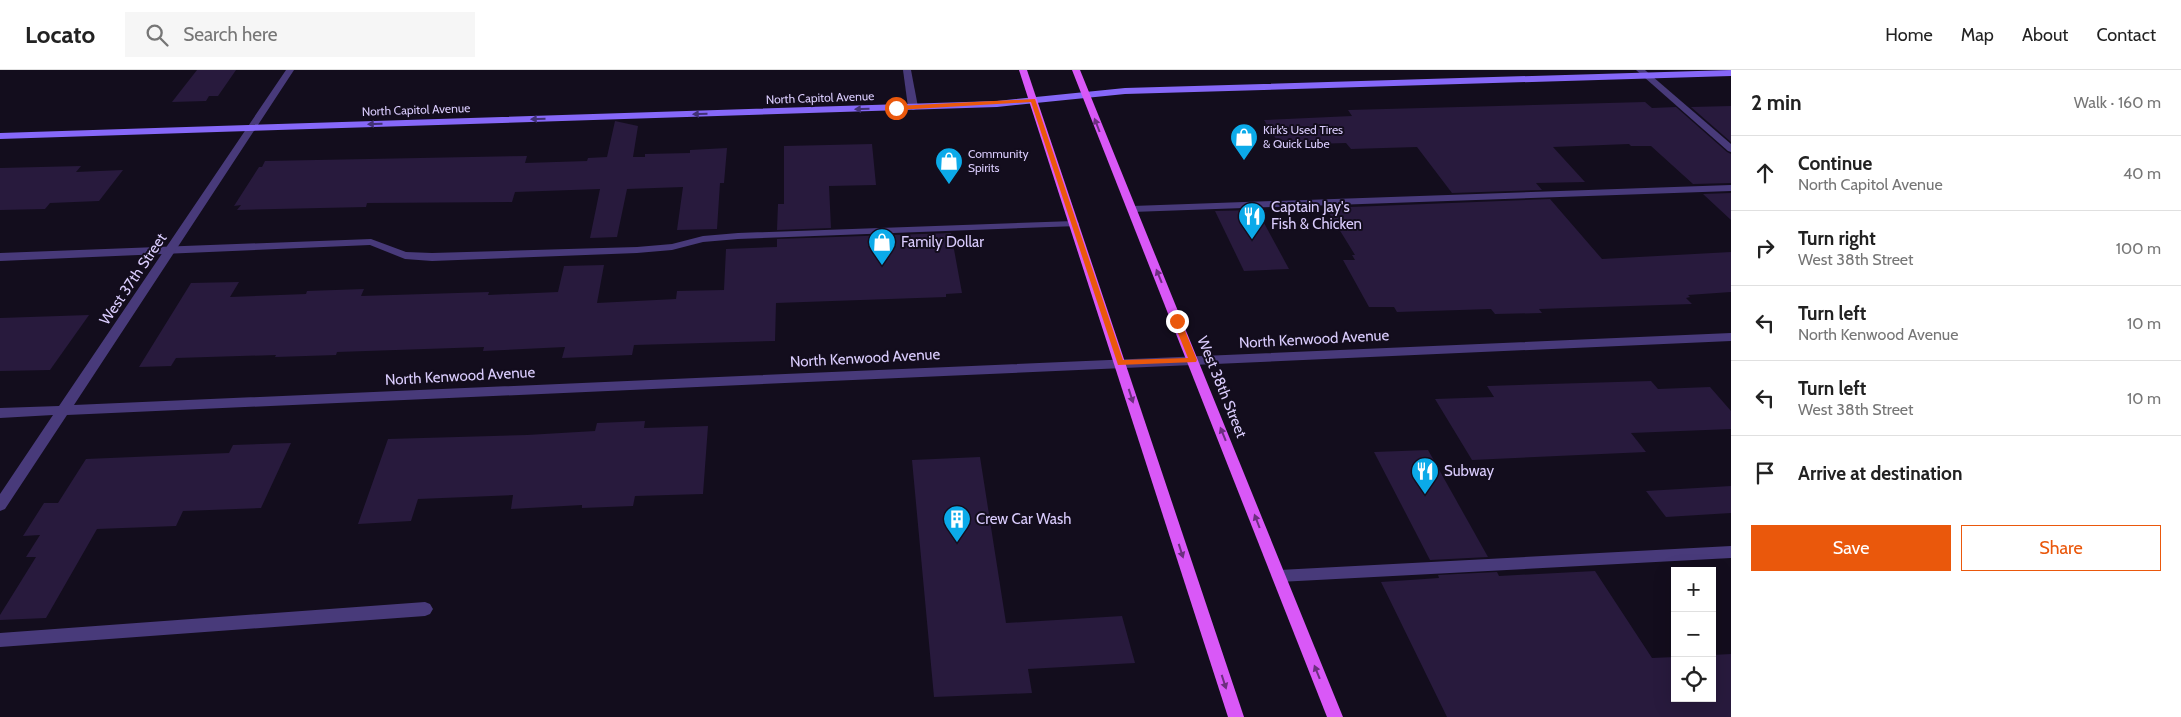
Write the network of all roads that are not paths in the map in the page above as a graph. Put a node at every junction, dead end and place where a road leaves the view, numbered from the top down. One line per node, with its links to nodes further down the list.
1 (290, 70): 10 (street, West 37th Street)
2 (907, 70): 9 (street)
3 (1023, 70): 8 (main road)
4 (1076, 70): 7 (main road, West 38th Street)
5 (1643, 73): 6 (main road, North Capitol Avenue); 7 (main road, North Capitol Avenue); 12 (street)
6 (1731, 73)
7 (1085, 95): 8 (main road, North Capitol Avenue); 14 (main road, West 38th Street, one-way to 7)
8 (1033, 100): 9 (main road, North Capitol Avenue); 15 (main road)
9 (913, 107): 10 (main road, North Capitol Avenue, one-way to 10)
10 (251, 128): 11 (main road, North Capitol Avenue); 16 (street, West 37th Street)
11 (0, 136)
12 (1731, 149)
13 (1731, 188): 14 (street)
14 (1132, 209): 19 (main road, West 38th Street, one-way to 14)
15 (1074, 224): 16 (street); 20 (main road)
16 (169, 252): 17 (street); 21 (street, West 37th Street)
17 (0, 257)
18 (1731, 337): 19 (street, North Kenwood Avenue)
19 (1193, 360): 20 (street, North Kenwood Avenue); 25 (main road, West 38th Street, one-way to 19)
20 (1120, 363): 21 (street, North Kenwood Avenue); 28 (main road, one-way to 28)
21 (63, 410): 22 (street, North Kenwood Avenue); 23 (street, West 37th Street)
22 (0, 413)
23 (0, 505)
24 (1731, 552): 25 (street)
25 (1279, 576): 29 (main road, West 38th Street, one-way to 25)
26 (425, 609): 27 (street)
27 (0, 640)
28 (1236, 717)
29 (1335, 717)

